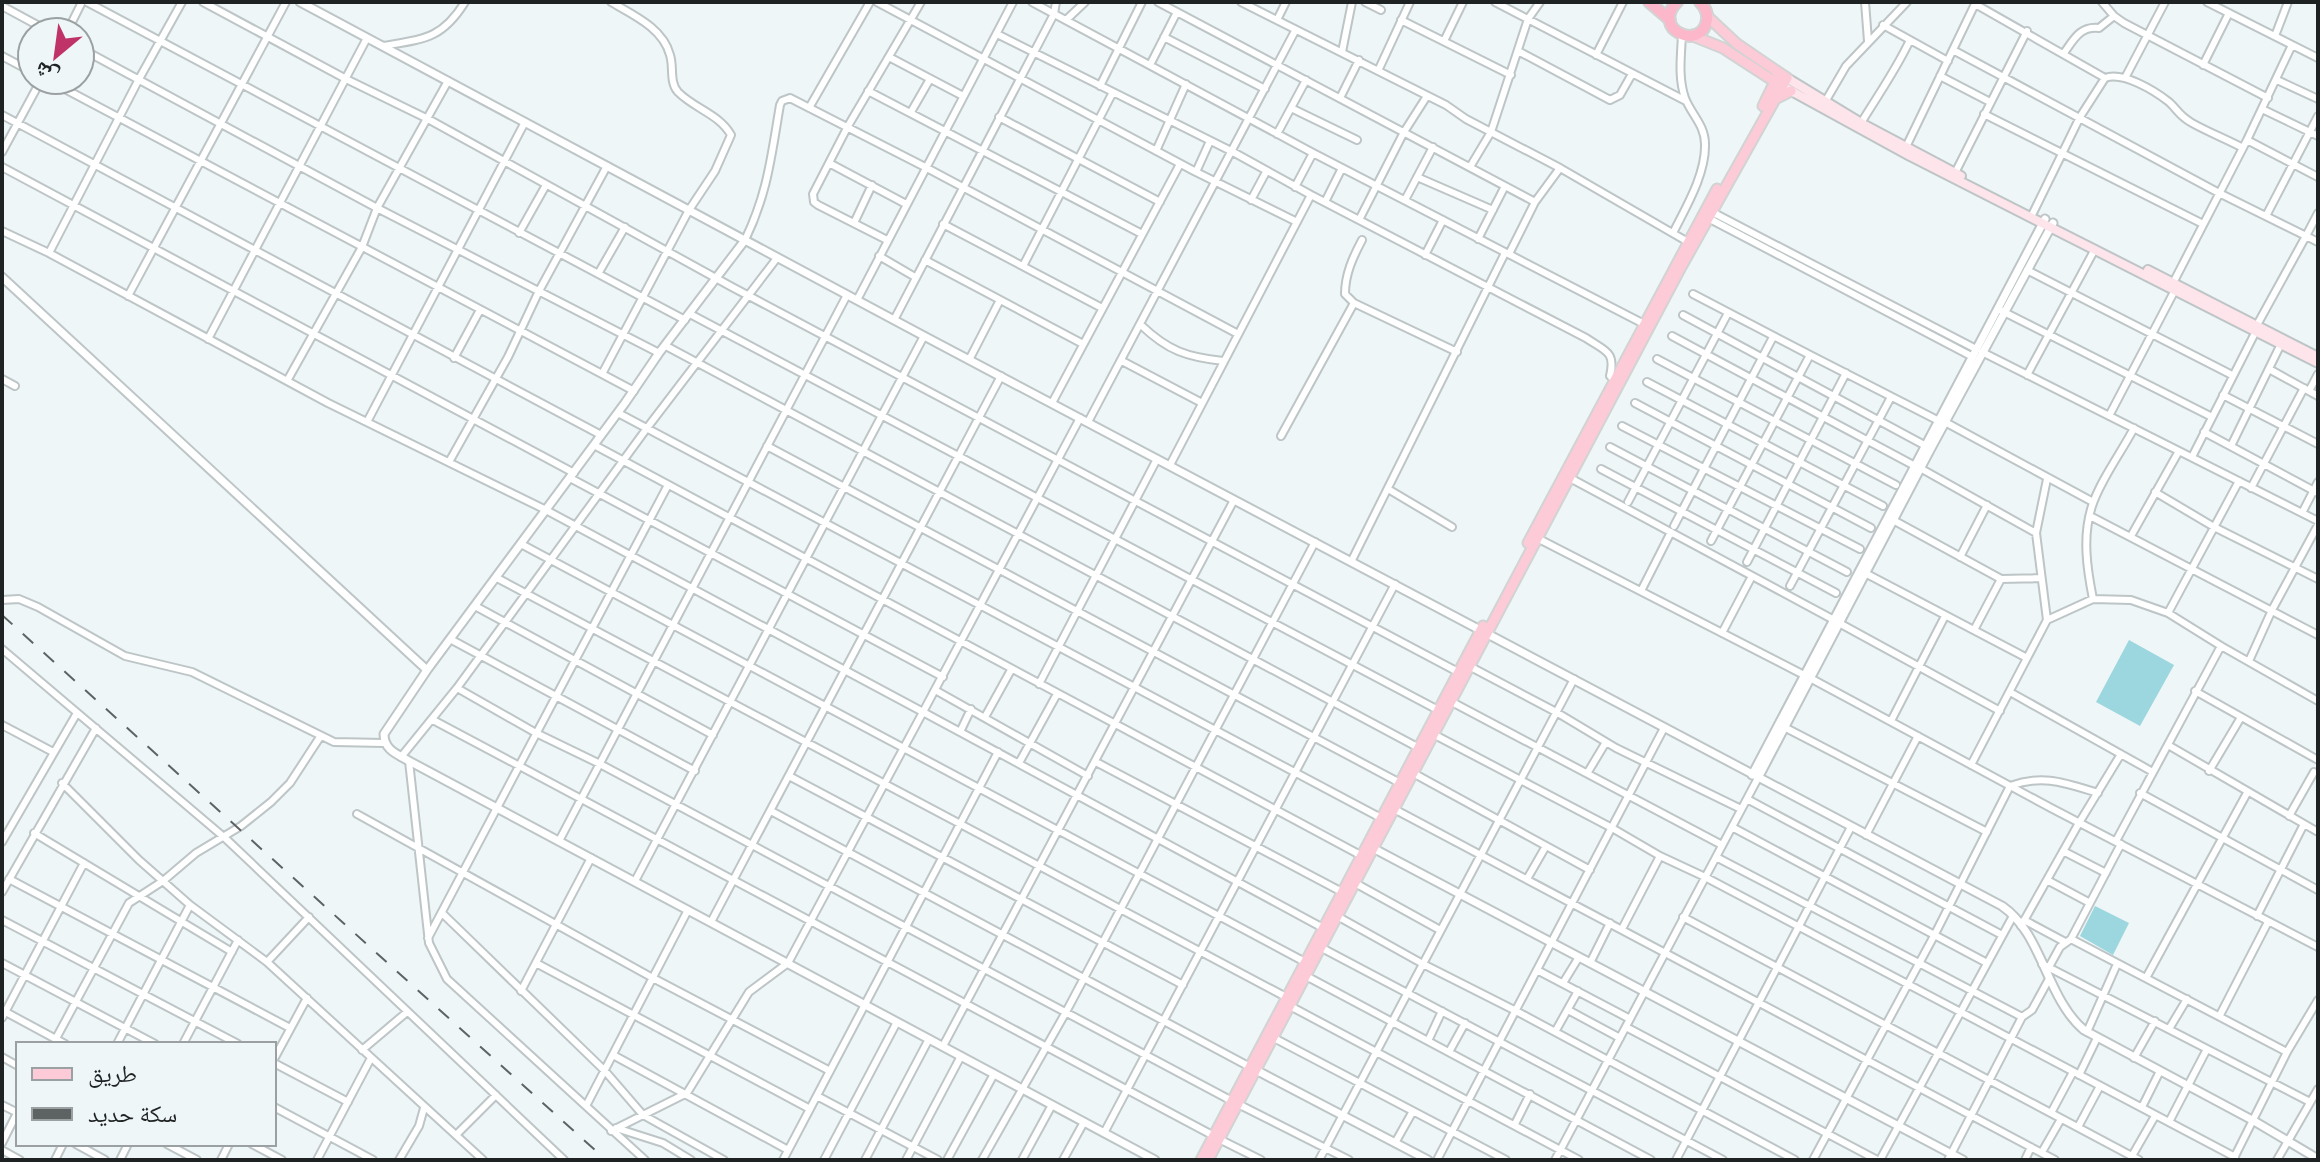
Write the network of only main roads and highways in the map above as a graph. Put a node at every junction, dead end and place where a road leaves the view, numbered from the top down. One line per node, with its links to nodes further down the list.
1 (1649, 2): 4 (highway)
2 (1677, 2): 4 (highway)
3 (1704, 7): 5 (highway); 6 (main road)
4 (1670, 20): 5 (highway)
5 (1688, 35): 6 (main road)
6 (1780, 81): 7 (main road); 7 (main road); 8 (main road); 8 (main road)
7 (1769, 100): 13 (main road); 13 (main road)
8 (2048, 223): 9 (main road); 9 (main road)
9 (2173, 287): 10 (main road)
10 (2256, 328): 11 (main road); 12 (main road)
11 (2318, 357)
12 (2318, 363)
13 (1617, 382): 14 (main road); 14 (main road)
14 (1484, 632): 15 (main road); 15 (main road)
15 (1370, 846): 16 (main road)
16 (1364, 857): 17 (main road); 17 (main road)
17 (1288, 1002): 18 (main road); 18 (main road)
18 (1253, 1068): 19 (main road)
19 (1216, 1137): 20 (main road); 21 (main road)
20 (1201, 1160)
21 (1208, 1160)

